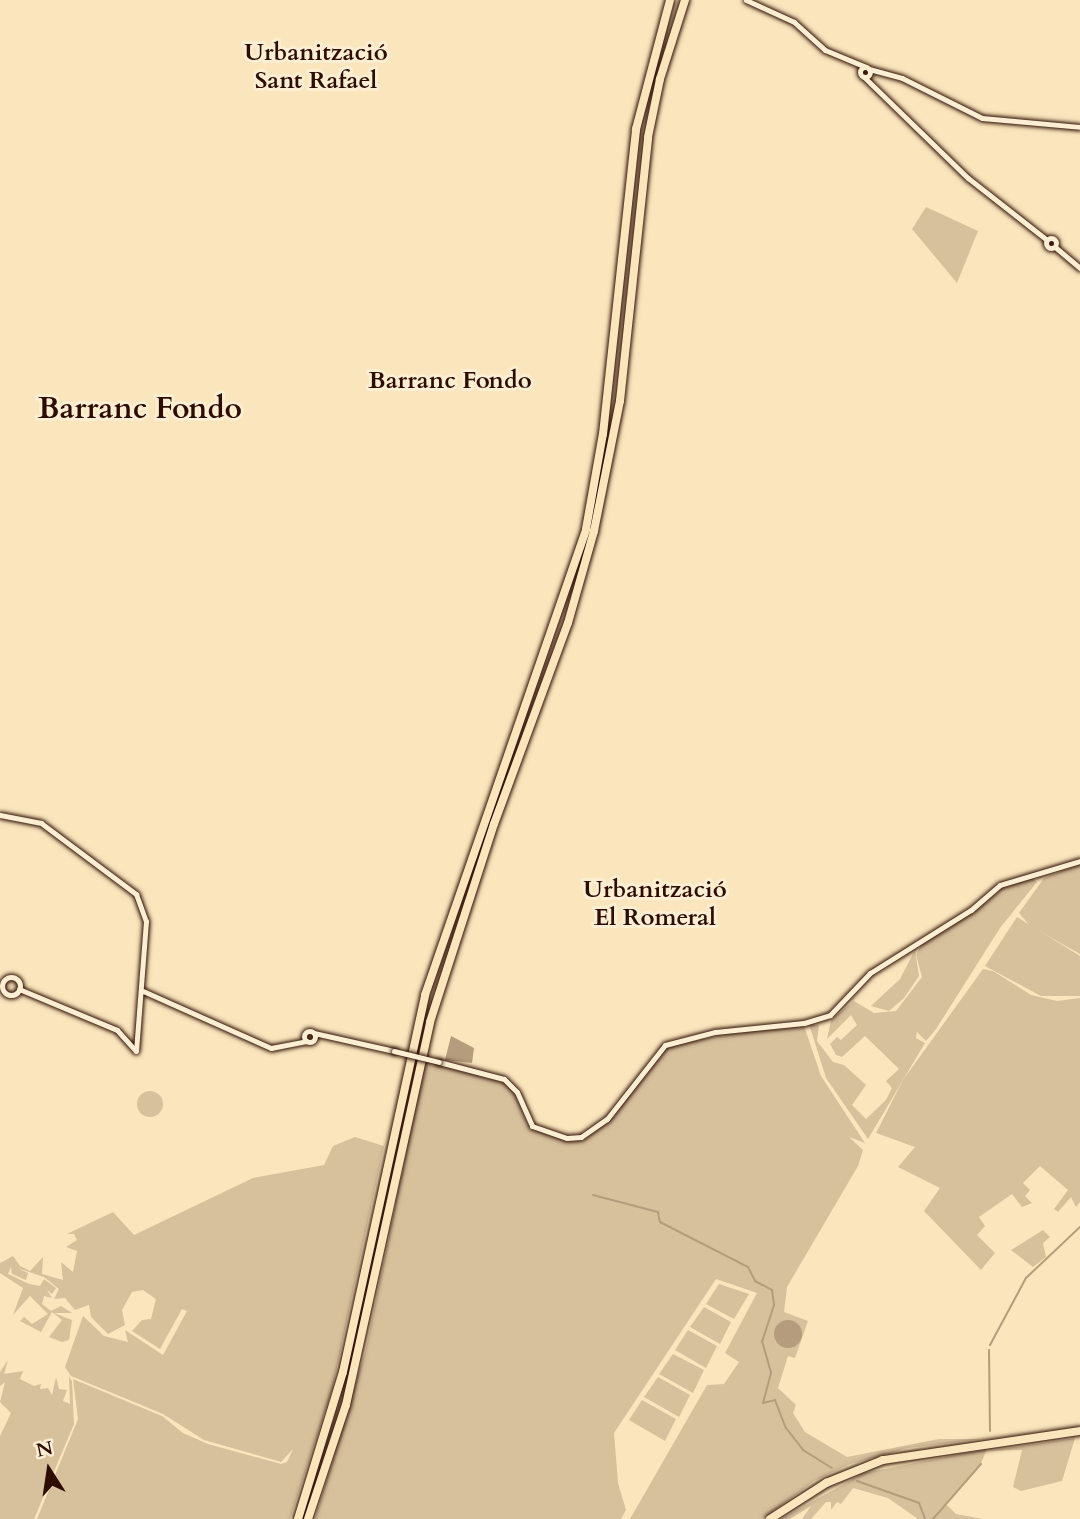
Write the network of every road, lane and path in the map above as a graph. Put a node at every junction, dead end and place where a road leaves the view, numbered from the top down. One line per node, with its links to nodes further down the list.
1 (670, 0): 15 (highway)
2 (685, 0): 16 (highway)
3 (746, 0): 4 (street)
4 (866, 72): 5 (street); 6 (street)
5 (1080, 127)
6 (1080, 268)
7 (0, 815): 11 (street)
8 (1080, 861): 12 (street, bridge)
9 (19, 989): 10 (street); 10 (street); 11 (street)
10 (1, 990)
11 (143, 991): 13 (street)
12 (314, 1036): 13 (street); 13 (street)
13 (306, 1041)
14 (1080, 1431): 17 (highway)
15 (298, 1519)
16 (308, 1519)
17 (770, 1519)

